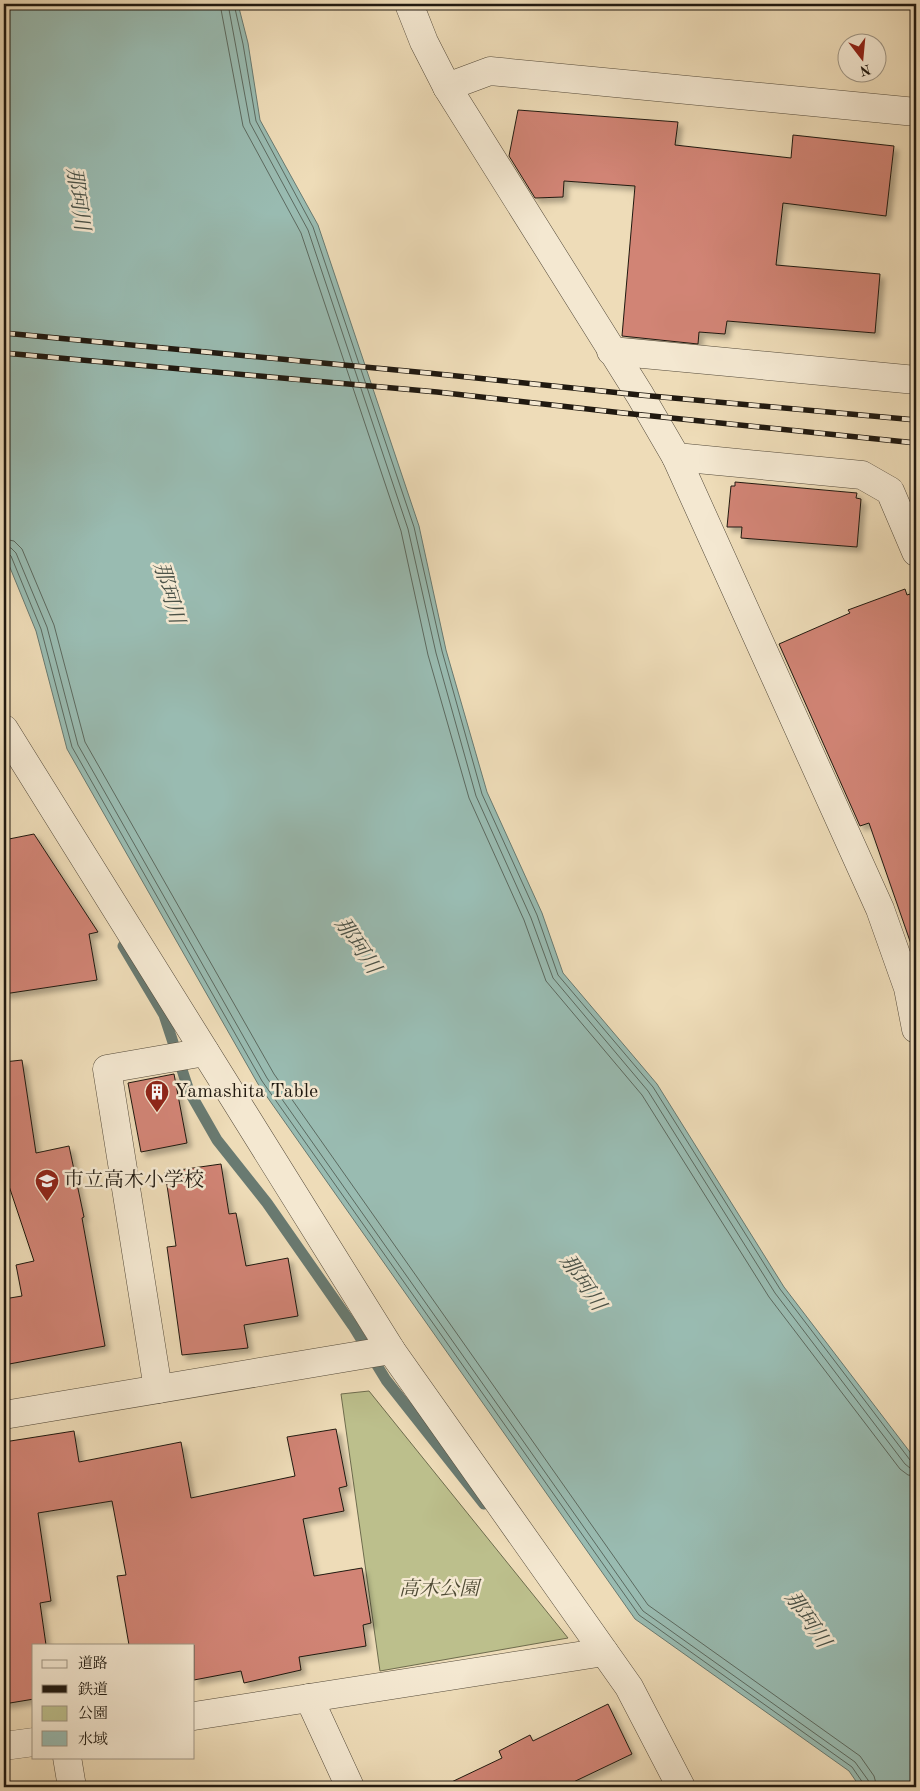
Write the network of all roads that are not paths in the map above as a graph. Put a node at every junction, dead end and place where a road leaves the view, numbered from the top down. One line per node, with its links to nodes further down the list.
1 (409, 4): 2 (street)
2 (447, 87): 3 (street); 4 (street)
3 (916, 112)
4 (611, 351): 5 (street); 6 (street)
5 (916, 380)
6 (676, 457): 7 (street); 9 (street)
7 (916, 552)
8 (4, 729): 10 (street)
9 (916, 1029)
10 (205, 1052): 11 (street); 12 (street)
11 (391, 1350): 12 (street); 14 (street)
12 (158, 1389): 13 (street)
13 (4, 1415)
14 (604, 1652): 15 (street); 22 (street)
15 (309, 1698): 16 (street); 21 (street)
16 (195, 1716)
17 (32, 1742): 18 (street)
18 (4, 1746)
19 (68, 1758): 20 (street)
20 (72, 1787)
21 (350, 1787)
22 (681, 1787)

